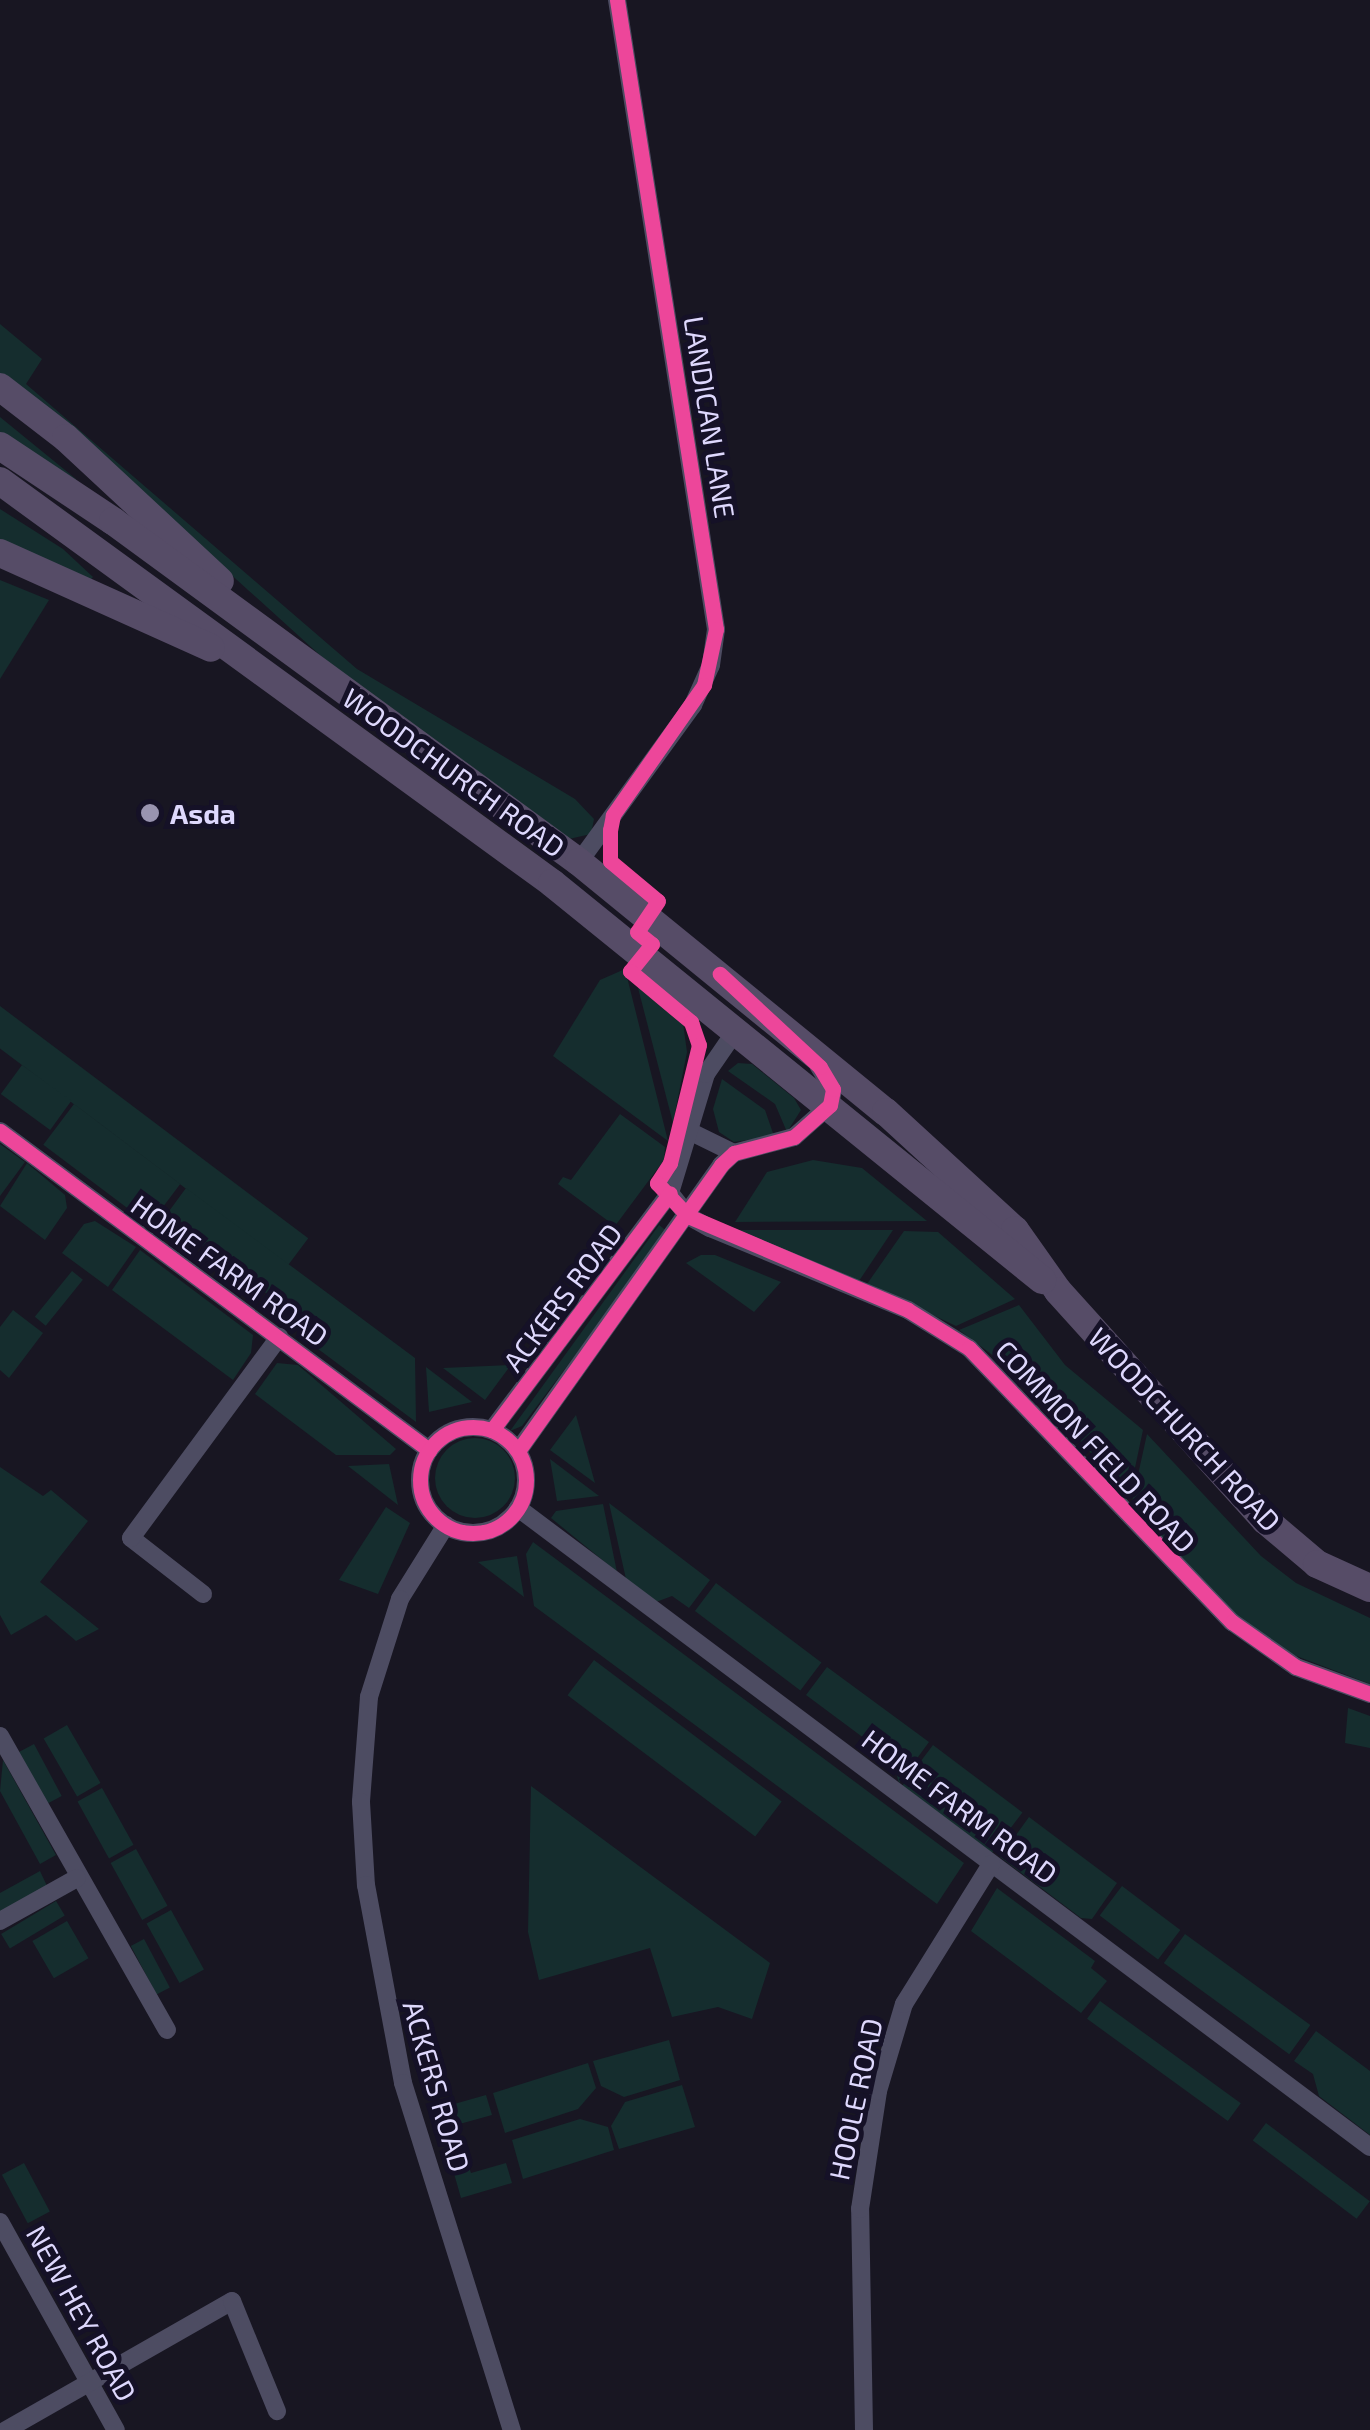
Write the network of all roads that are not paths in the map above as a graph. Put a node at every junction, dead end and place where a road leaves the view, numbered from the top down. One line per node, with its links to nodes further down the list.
1 (617, 0): 9 (street, LANDICAN LANE)
2 (0, 388): 6 (main road)
3 (0, 446): 6 (main road, WOODCHURCH ROAD)
4 (0, 482): 7 (main road, WOODCHURCH ROAD)
5 (0, 553): 7 (main road)
6 (307, 666): 8 (main road, WOODCHURCH ROAD)
7 (267, 674): 10 (main road, WOODCHURCH ROAD)
8 (411, 742): 9 (main road, WOODCHURCH ROAD); 10 (main road)
9 (579, 862): 11 (main road, WOODCHURCH ROAD)
10 (600, 921): 12 (main road, WOODCHURCH ROAD)
11 (720, 974): 13 (street); 19 (main road, WOODCHURCH ROAD)
12 (736, 1029): 13 (main road, WOODCHURCH ROAD); 15 (street, ACKERS ROAD)
13 (830, 1106): 16 (street); 19 (main road, WOODCHURCH ROAD)
14 (0, 1131): 20 (street, HOME FARM ROAD)
15 (690, 1131): 16 (street); 17 (street, ACKERS ROAD)
16 (734, 1154): 18 (street, ACKERS ROAD)
17 (670, 1193): 18 (street, COMMON FIELD ROAD); 21 (street, ACKERS ROAD)
18 (688, 1216): 23 (street, ACKERS ROAD); 28 (street, COMMON FIELD ROAD)
19 (1058, 1291): 26 (main road, WOODCHURCH ROAD)
20 (279, 1337): 22 (street, HOME FARM ROAD); 27 (street)
21 (492, 1430): 22 (street); 23 (street)
22 (429, 1450): 25 (street)
23 (518, 1451): 24 (street)
24 (518, 1508): 25 (street); 30 (street, HOME FARM ROAD)
25 (446, 1525): 40 (street, ACKERS ROAD)
26 (1370, 1588)
27 (203, 1594)
28 (1370, 1694)
29 (0, 1736): 31 (street)
30 (991, 1864): 34 (street, HOME FARM ROAD); 41 (street, HOOLE ROAD)
31 (77, 1878): 32 (street); 33 (street)
32 (0, 1921)
33 (167, 2030)
34 (1370, 2148)
35 (0, 2222): 36 (street, NEW HEY ROAD)
36 (91, 2384): 37 (street); 38 (street); 39 (street, NEW HEY ROAD)
37 (276, 2412)
38 (6, 2430)
39 (116, 2430)
40 (512, 2430)
41 (864, 2430)

